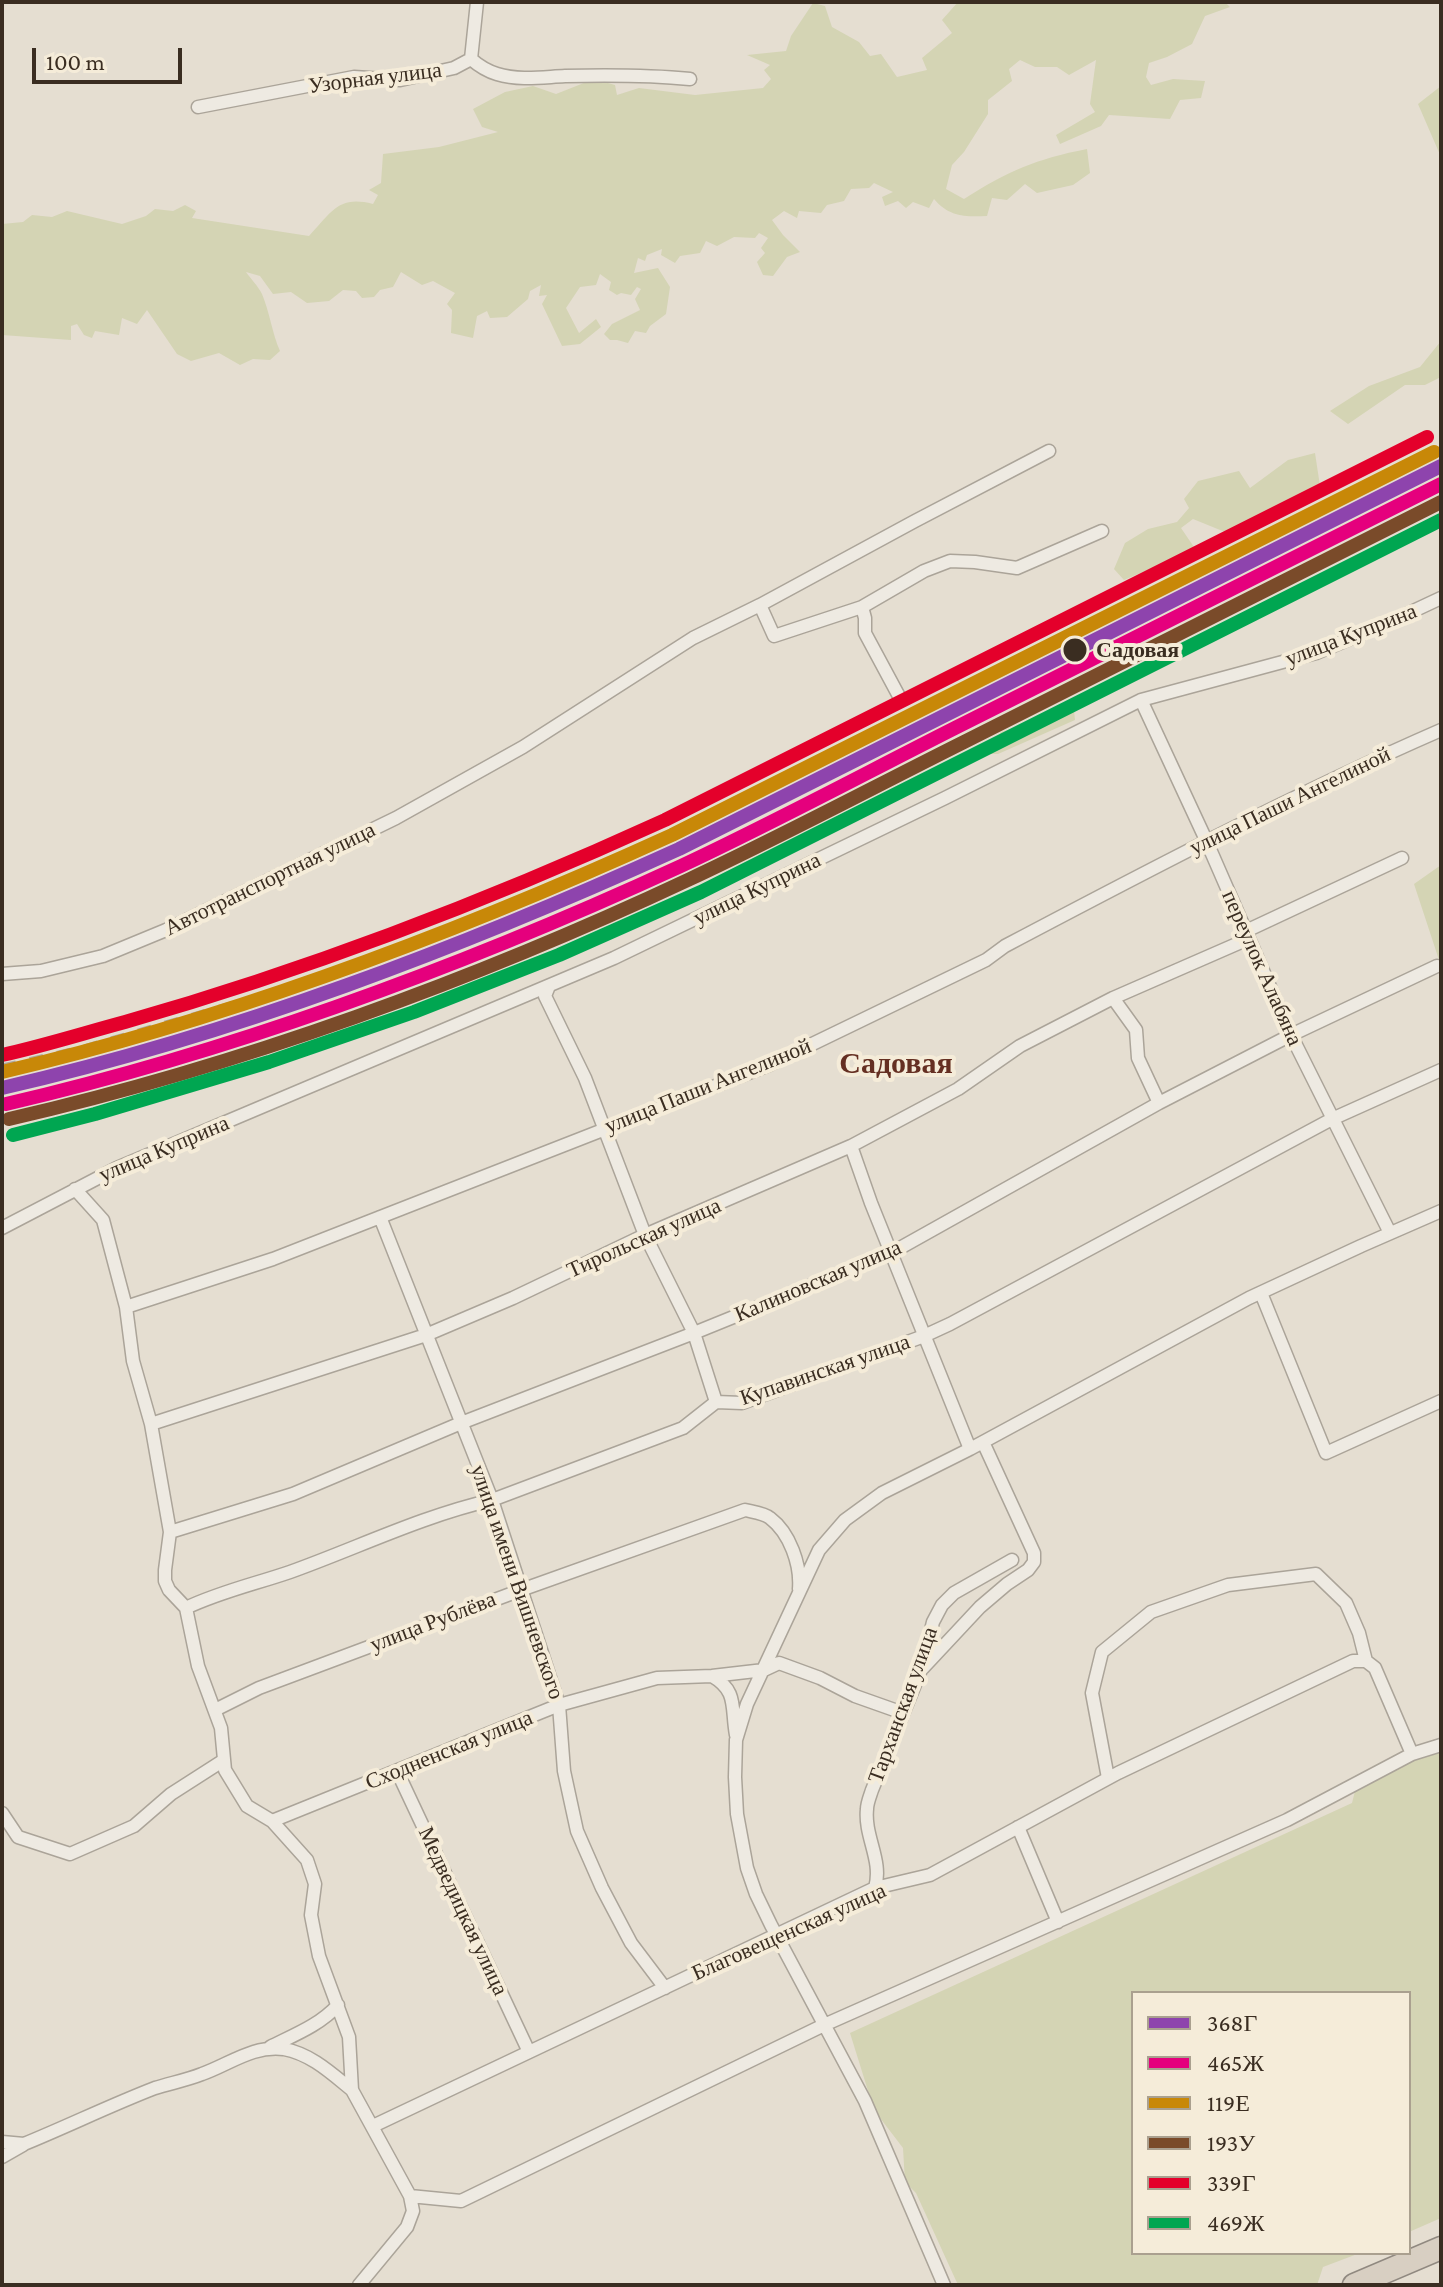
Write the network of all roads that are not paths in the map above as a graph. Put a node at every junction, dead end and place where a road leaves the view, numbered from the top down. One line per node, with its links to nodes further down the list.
1 (477, 2): 2 (street)
2 (471, 59): 3 (street, Узорная улица); 4 (street, Узорная улица)
3 (690, 79)
4 (198, 107)
5 (1049, 451): 8 (street, Автотранспортная улица)
6 (1102, 531): 9 (street)
7 (1441, 598): 11 (street, улица Куприна)
8 (760, 605): 9 (street); 17 (street, Автотранспортная улица)
9 (862, 607): 10 (street)
10 (901, 700)
11 (1141, 700): 13 (street, переулок Алабяна); 18 (street, улица Куприна)
12 (1441, 730): 13 (street, улица Паши Ангелиной)
13 (1206, 840): 15 (street, переулок Алабяна); 24 (street, улица Паши Ангелиной)
14 (1402, 858): 15 (street, Тирольская улица)
15 (1246, 931): 19 (street, Тирольская улица); 20 (street, переулок Алабяна)
16 (1437, 966): 20 (street, Калиновская улица)
17 (2, 974)
18 (549, 986): 24 (street); 26 (street, улица Куприна)
19 (1113, 998): 22 (street); 25 (street, Тирольская улица)
20 (1291, 1035): 22 (street, Калиновская улица); 23 (street, переулок Алабяна)
21 (1441, 1070): 23 (street, Купавинская улица)
22 (1159, 1103): 34 (street, Калиновская улица)
23 (1332, 1119): 32 (street, переулок Алабяна); 39 (street, Купавинская улица)
24 (605, 1129): 28 (street, улица Паши Ангелиной); 33 (street)
25 (851, 1146): 33 (street, Тирольская улица); 34 (street)
26 (75, 1189): 31 (street, улица Куприна); 36 (street)
27 (1441, 1211): 29 (street)
28 (380, 1217): 36 (street, улица Паши Ангелиной); 38 (street, улица имени Вишневского)
29 (1426, 1217): 30 (street); 32 (street)
30 (1441, 1220)
31 (2, 1228)
32 (1390, 1233): 35 (street)
33 (645, 1235): 37 (street); 38 (street, Тирольская улица)
34 (891, 1253): 37 (street, Калиновская улица); 39 (street)
35 (1261, 1293): 40 (street); 44 (street)
36 (126, 1307): 43 (street)
37 (694, 1333): 41 (street); 42 (street, Калиновская улица)
38 (426, 1335): 42 (street, улица имени Вишневского); 43 (street, Тирольская улица)
39 (924, 1336): 41 (street, Купавинская улица); 45 (street)
40 (1441, 1401)
41 (716, 1402): 46 (street, Купавинская улица)
42 (461, 1423): 46 (street, улица имени Вишневского); 47 (street, Калиновская улица)
43 (151, 1424): 47 (street)
44 (983, 1442): 45 (street); 53 (street)
45 (970, 1449): 50 (street)
46 (492, 1500): 49 (street, улица имени Вишневского); 51 (street, Купавинская улица)
47 (170, 1532): 51 (street)
48 (1012, 1560): 52 (street, Тарханская улица)
49 (521, 1590): 50 (street, улица Рублёва); 58 (street, улица имени Вишневского); 59 (street, улица Рублёва)
50 (799, 1595): 55 (street)
51 (186, 1608): 59 (street)
52 (927, 1641): 53 (street); 56 (street, Тарханская улица)
53 (941, 1647): 56 (street)
54 (1370, 1665): 63 (street); 66 (street, Благовещенская улица); 66 (street)
55 (764, 1670): 57 (street, Сходненская улица); 60 (street, Сходненская улица); 61 (street)
56 (921, 1670): 60 (street, Тарханская улица)
57 (712, 1676): 58 (street, Сходненская улица); 61 (street)
58 (559, 1705): 65 (street, Сходненская улица); 73 (street, улица имени Вишневского)
59 (215, 1710): 64 (street)
60 (903, 1713): 70 (street, Тарханская улица)
61 (736, 1740): 72 (street)
62 (1441, 1745): 63 (street)
63 (1412, 1754): 71 (street)
64 (224, 1760): 67 (street); 68 (street)
65 (397, 1771): 68 (street, Сходненская улица); 78 (street, Медведицкая улица)
66 (1108, 1778): 69 (street, Благовещенская улица)
67 (2, 1813)
68 (272, 1821): 74 (street)
69 (1018, 1827): 70 (street, Благовещенская улица); 71 (street)
70 (875, 1888): 72 (street, Благовещенская улица)
71 (1058, 1922): 75 (street)
72 (776, 1935): 73 (street, Благовещенская улица); 75 (street)
73 (665, 1988): 78 (street, Благовещенская улица)
74 (338, 2005): 76 (street); 80 (street)
75 (824, 2025): 85 (street); 88 (street)
76 (303, 2030): 77 (street); 79 (street)
77 (267, 2048): 79 (street); 83 (street)
78 (529, 2052): 81 (street, Благовещенская улица)
79 (305, 2056): 80 (street)
80 (352, 2090): 81 (street)
81 (373, 2126): 85 (street)
82 (2, 2142): 83 (street)
83 (24, 2144): 84 (street)
84 (2, 2157)
85 (410, 2196): 87 (street)
86 (1441, 2248): 89 (highway)
87 (359, 2285)
88 (944, 2285)
89 (1354, 2285)

